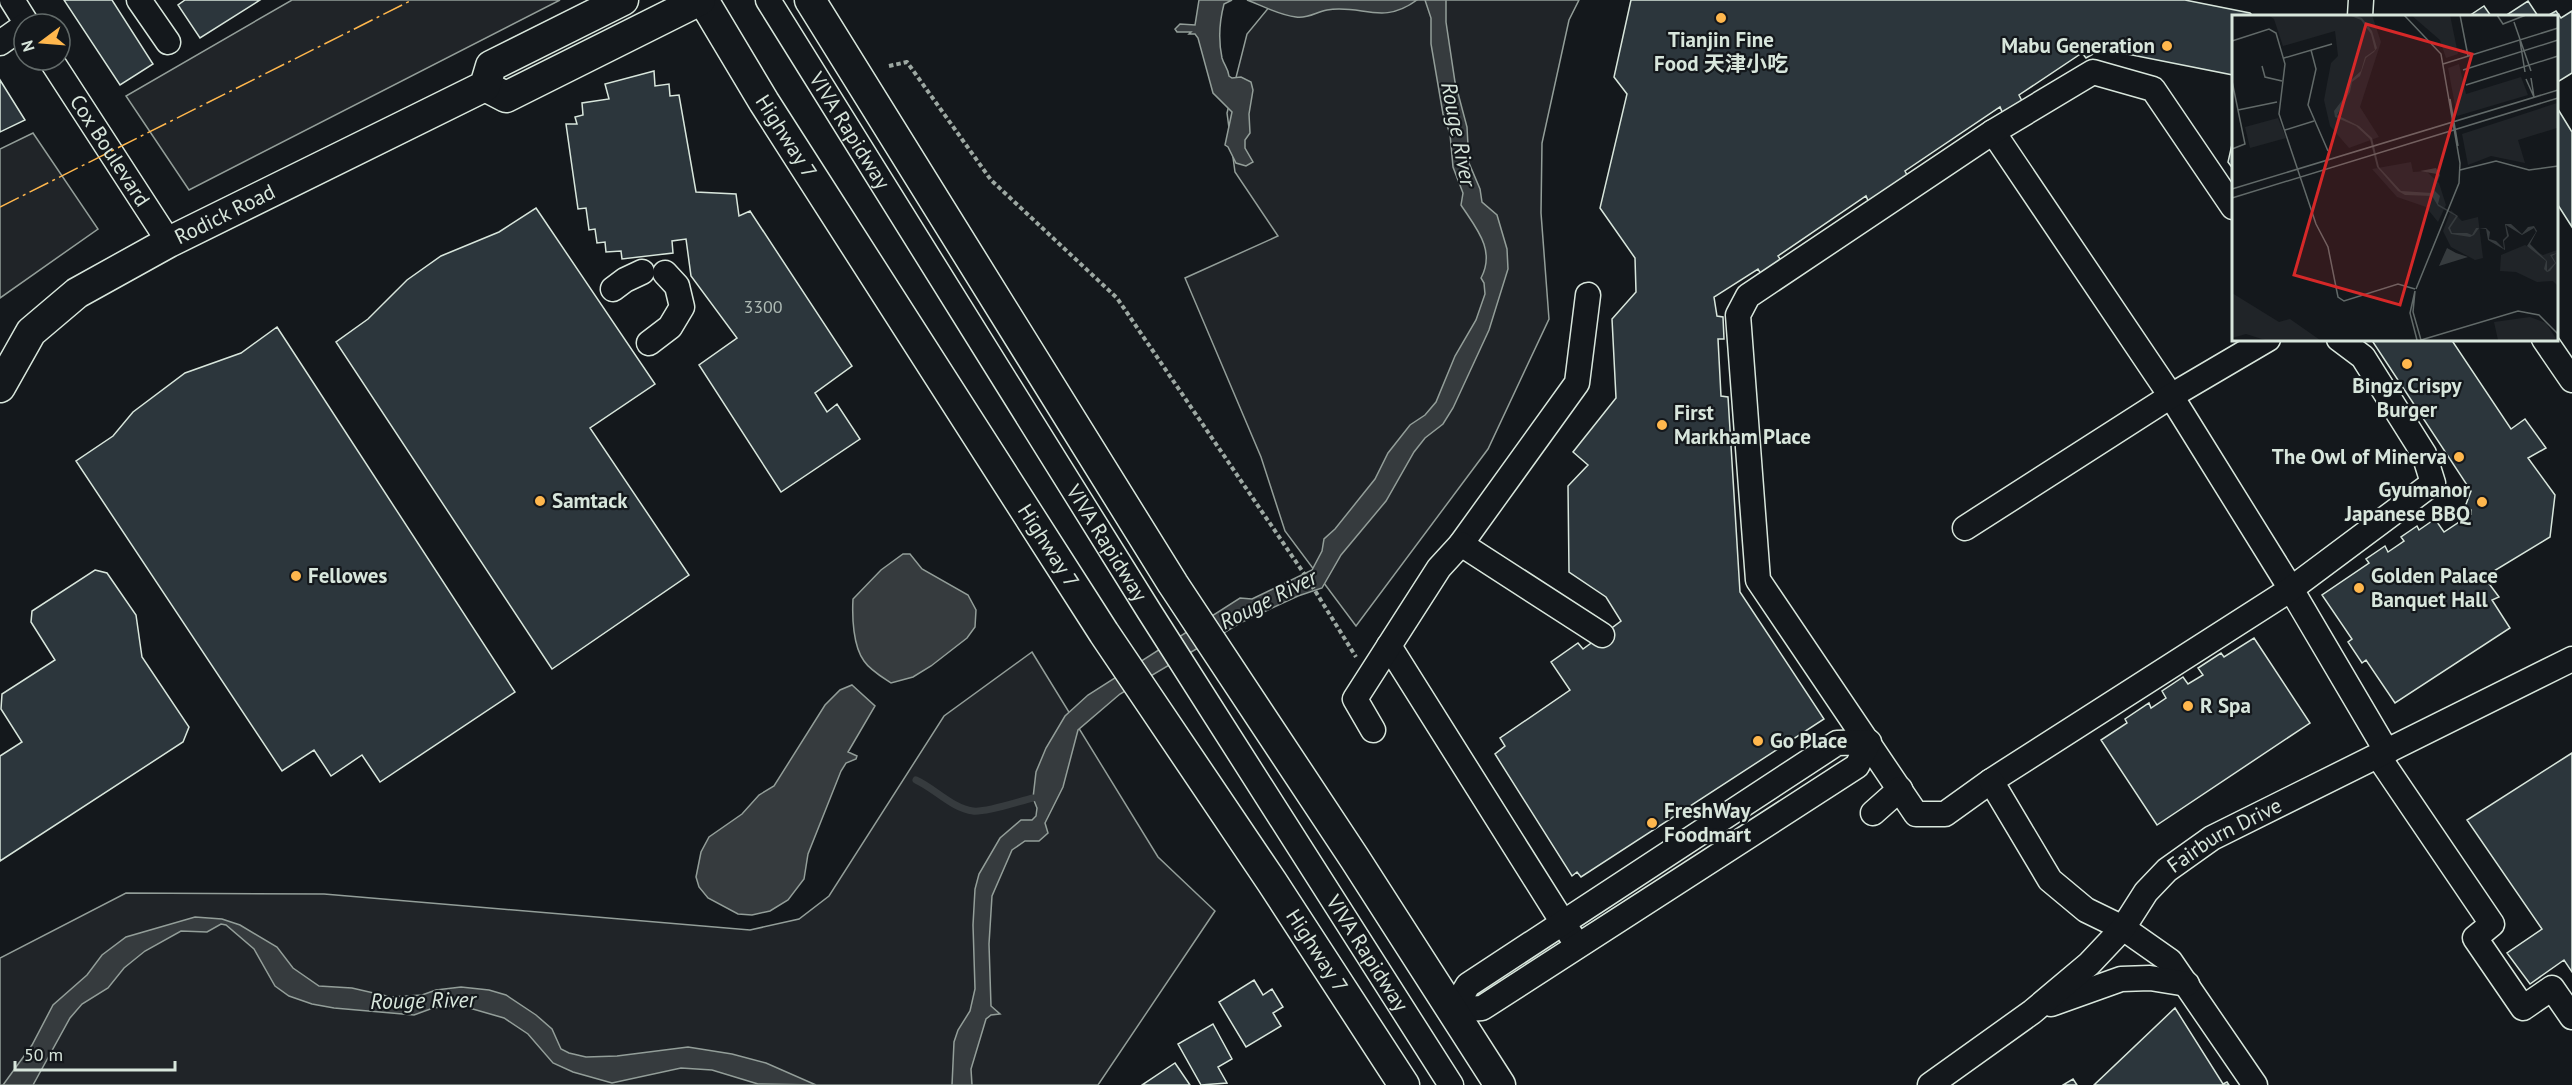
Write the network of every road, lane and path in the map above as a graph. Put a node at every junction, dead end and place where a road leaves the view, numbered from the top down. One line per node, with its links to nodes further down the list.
1 (140, 0): 8 (street)
2 (622, 0): 11 (main road)
3 (701, 0): 11 (main road); 44 (main road, Highway 7)
4 (768, 0): 45 (street, VIVA Rapidway)
5 (810, 0): 41 (main road)
6 (2361, 0): 7 (street)
7 (2360, 15)
8 (168, 42)
9 (889, 66): 28 (path)
10 (59, 72): 14 (street, Cox Boulevard)
11 (485, 86): 14 (main road, Rodick Road)
12 (1993, 132): 13 (street); 23 (street); 32 (street)
13 (2232, 206)
14 (170, 242): 22 (main road, Rodick Road)
15 (613, 289): 20 (street)
16 (1588, 295): 25 (street)
17 (2266, 340): 23 (street)
18 (2339, 340): 26 (street)
19 (2545, 340): 21 (street)
20 (649, 343)
21 (2572, 380)
22 (0, 387)
23 (2171, 396): 24 (street); 26 (street)
24 (1965, 528)
25 (1461, 544): 27 (street); 29 (street)
26 (2291, 589): 33 (street); 34 (street)
27 (1602, 635)
28 (1349, 645)
29 (1389, 646): 31 (street); 37 (street)
30 (2572, 659): 33 (street, Fairburn Drive)
31 (1373, 730)
32 (1869, 742): 35 (street); 37 (street); 39 (street)
33 (2383, 754): 38 (street, Fairburn Drive); 43 (street)
34 (1991, 781): 35 (street); 38 (street)
35 (1900, 789): 36 (street)
36 (1874, 813)
37 (1562, 923): 39 (street); 41 (street)
38 (2123, 928): 40 (street); 42 (street, Fairburn Drive)
39 (1578, 946): 41 (street)
40 (2187, 984): 42 (street); 48 (street)
41 (1453, 1010): 46 (main road)
42 (2032, 1012): 47 (street, Fairburn Drive)
43 (2572, 1017)
44 (1404, 1085)
45 (1451, 1085)
46 (1500, 1085)
47 (1930, 1085)
48 (2255, 1085)

